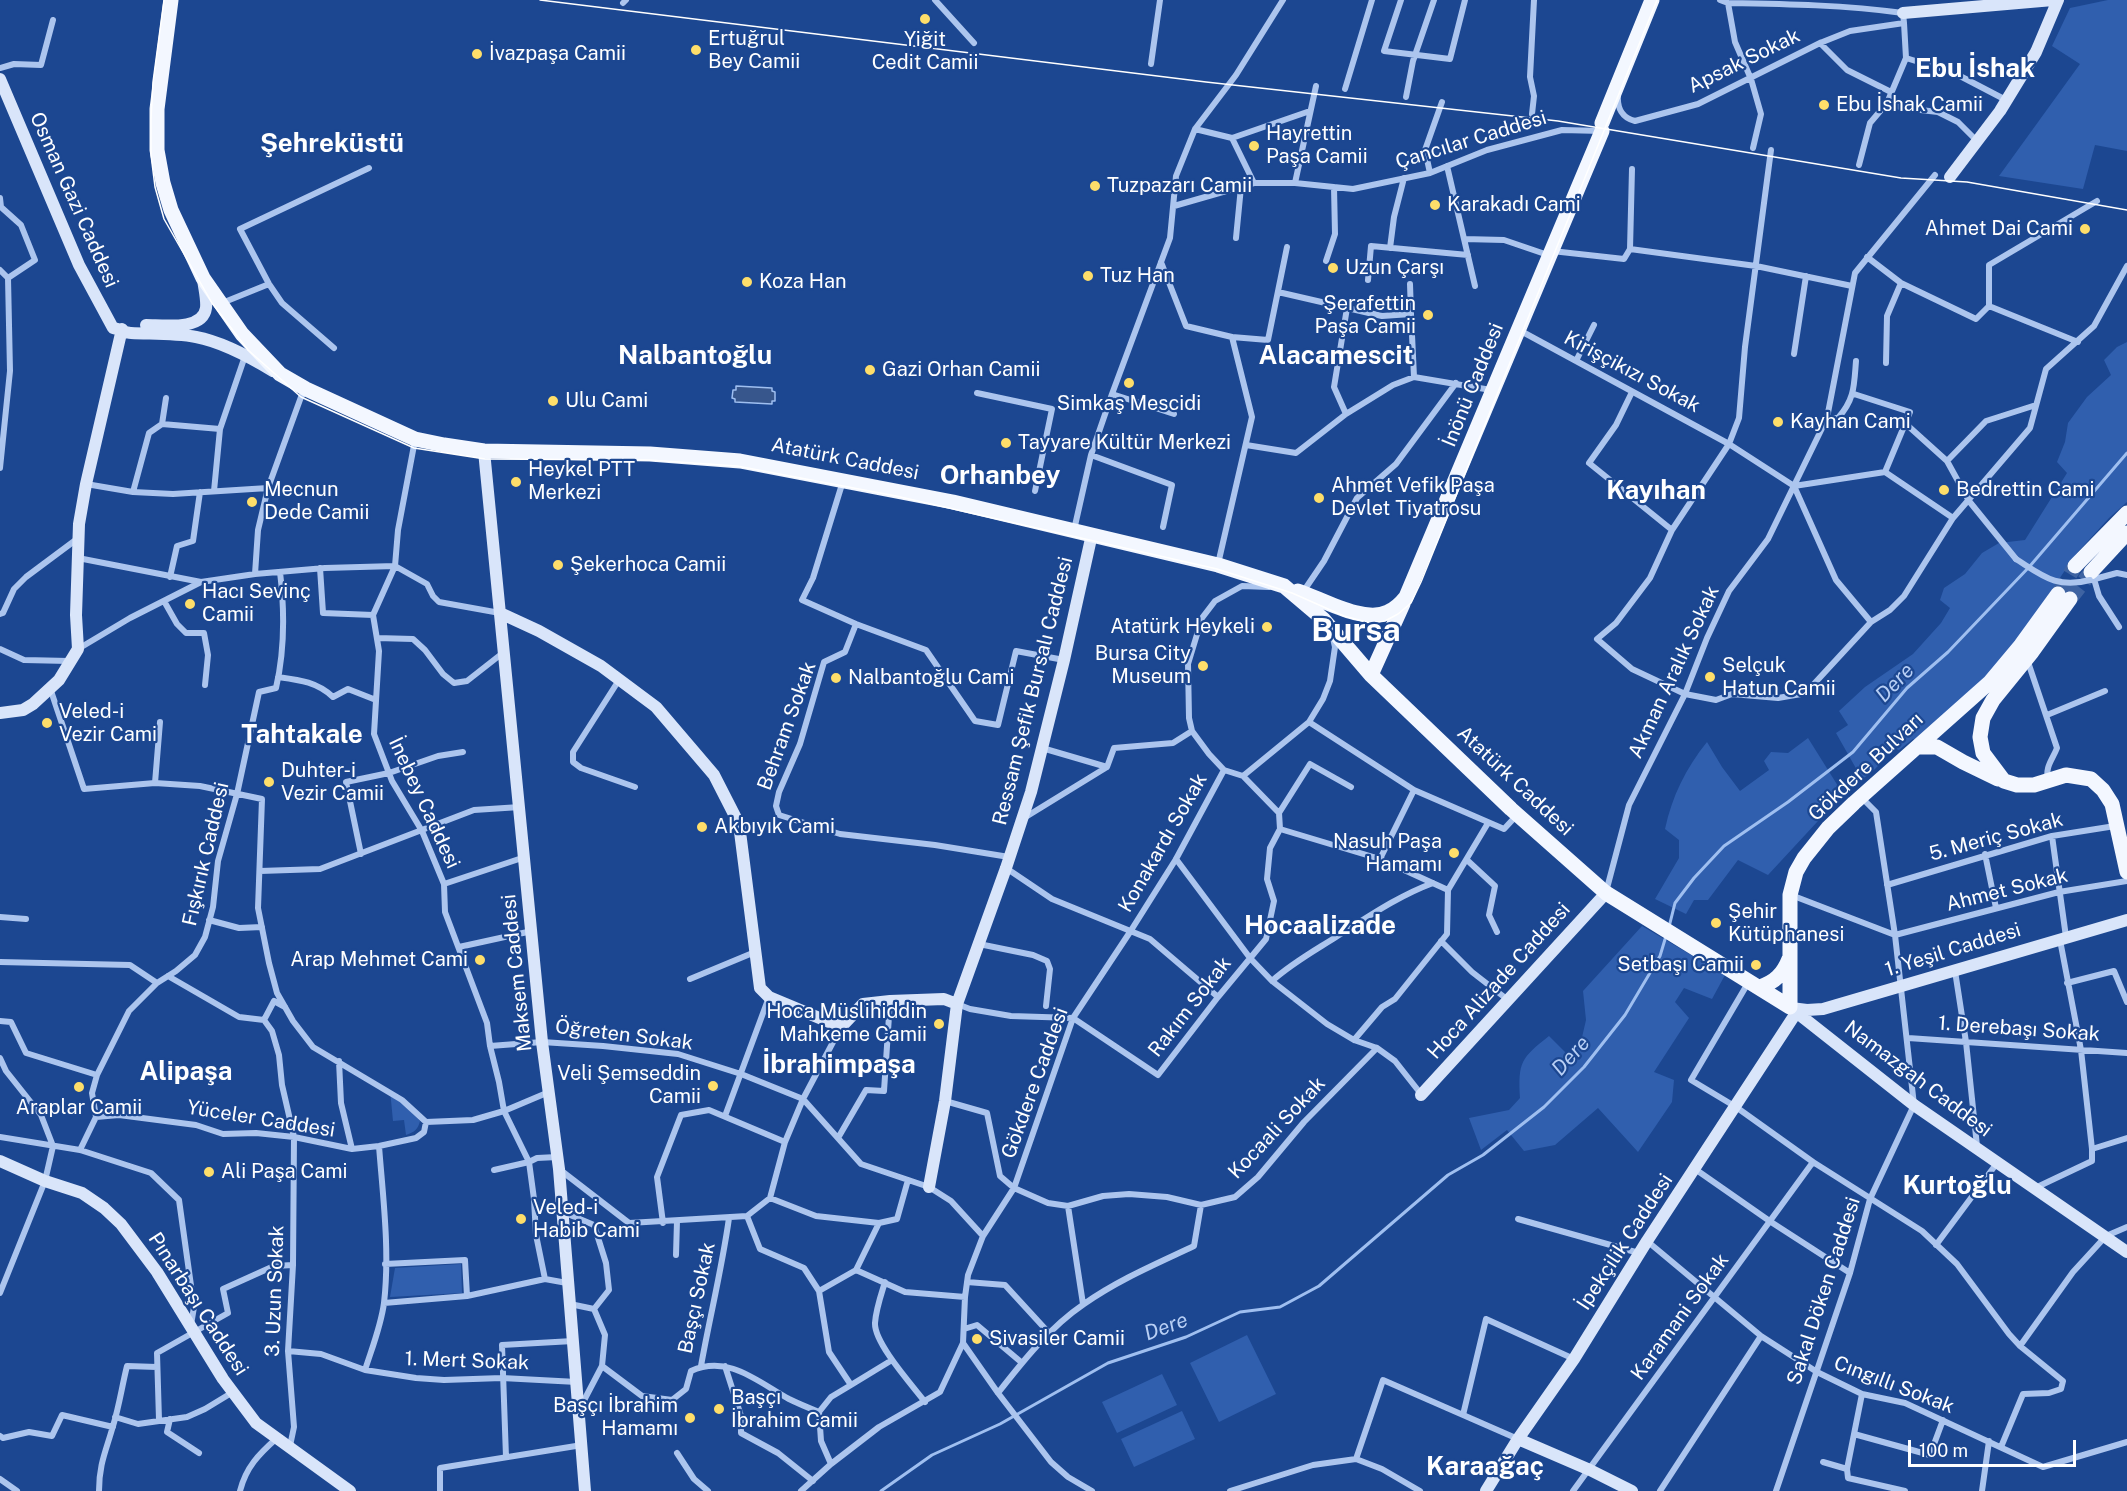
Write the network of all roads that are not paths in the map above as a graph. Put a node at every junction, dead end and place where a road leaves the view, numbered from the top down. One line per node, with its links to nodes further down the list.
1 (171, 0): 74 (main road, Atatürk Caddesi)
2 (936, 0): 18 (street)
3 (1160, 0): 22 (street)
4 (1283, 0): 39 (street)
5 (1372, 0): 30 (street)
6 (1401, 0): 20 (street)
7 (1434, 0): 20 (street)
8 (1466, 0): 20 (street)
9 (1534, 0): 37 (street)
10 (1652, 0): 28 (main road, İnönü Caddesi)
11 (1720, 0): 15 (street)
12 (2053, 0): 14 (main road)
13 (2058, 0): 33 (main road)
14 (2027, 1): 16 (main road)
15 (1728, 3): 16 (street); 27 (street)
16 (1904, 18): 19 (street, Apsak Sokak); 21 (street)
17 (53, 20): 23 (street)
18 (974, 43)
19 (1820, 43): 27 (street, Apsak Sokak); 31 (street)
20 (1415, 56): 32 (street)
21 (1906, 58): 24 (street); 31 (street)
22 (1151, 64)
23 (0, 68)
24 (1938, 68)
25 (1960, 76): 33 (street)
26 (0, 79): 89 (main road, Osman Gazi Caddesi)
27 (1751, 79): 28 (street, Apsak Sokak); 42 (street)
28 (1619, 83): 38 (main road, İnönü Caddesi)
29 (1316, 86): 36 (street)
30 (1345, 89)
31 (1892, 92): 35 (street)
32 (1406, 98)
33 (2006, 100): 41 (main road)
34 (1442, 102): 48 (street)
35 (1887, 103): 41 (street); 44 (street)
36 (1310, 111): 40 (street); 53 (street)
37 (1532, 114)
38 (1602, 127): 45 (street, Çancılar Caddesi); 64 (main road, İnönü Caddesi)
39 (1196, 129): 40 (street); 58 (street)
40 (1232, 138): 52 (street)
41 (1977, 141): 50 (main road)
42 (1753, 148)
43 (1771, 150): 69 (street)
44 (1858, 165)
45 (1447, 166): 48 (street, Çancılar Caddesi); 60 (street)
46 (369, 168): 77 (street)
47 (1632, 169): 63 (street)
48 (1430, 173): 51 (street, Çancılar Caddesi)
49 (1935, 175): 66 (street, Akman Aralık Sokak)
50 (1950, 177)
51 (1404, 178): 55 (street, Çancılar Caddesi); 62 (street)
52 (1254, 183): 53 (street, Çancılar Caddesi); 54 (street, Çancılar Caddesi)
53 (1295, 183): 55 (street, Çancılar Caddesi)
54 (1241, 187): 58 (street, Çancılar Caddesi); 59 (street)
55 (1334, 187): 67 (street)
56 (0, 198): 73 (street)
57 (2097, 201): 83 (street)
58 (1174, 206): 68 (street)
59 (1236, 238)
60 (1464, 240): 64 (street); 65 (street)
61 (1287, 247): 81 (street)
62 (1390, 248): 65 (street); 75 (street)
63 (1630, 249): 64 (street); 69 (street)
64 (1551, 253): 90 (main road, İnönü Caddesi)
65 (1468, 255): 79 (street)
66 (1867, 257): 76 (street); 80 (street, Akman Aralık Sokak)
67 (1326, 261)
68 (1161, 262): 91 (street); 108 (street)
69 (1756, 266): 72 (street); 119 (street)
70 (2127, 266): 92 (street)
71 (0, 270): 73 (street)
72 (1806, 276): 80 (street); 94 (street)
73 (8, 278): 88 (street)
74 (203, 278): 82 (main road, Atatürk Caddesi); 89 (main road)
75 (1368, 280)
76 (1901, 283): 83 (street); 98 (street)
77 (269, 284): 82 (street); 93 (street)
78 (1410, 284): 85 (street)
79 (1475, 286)
80 (1852, 286): 114 (street, Akman Aralık Sokak)
81 (1278, 292): 84 (street); 91 (street)
82 (221, 304): 101 (main road, Atatürk Caddesi)
83 (1989, 306): 92 (street)
84 (1347, 308): 85 (street); 113 (street)
85 (1411, 314): 102 (street)
86 (1594, 325): 96 (street)
87 (0, 326): 88 (street)
88 (9, 327): 99 (street)
89 (122, 329): 95 (main road); 128 (main road)
90 (1519, 330): 96 (street, Kirişçikızı Sokak); 105 (main road, İnönü Caddesi)
91 (1232, 337): 120 (street)
92 (2078, 342): 111 (street)
93 (334, 348)
94 (1794, 354)
95 (245, 356): 101 (main road); 117 (street)
96 (1576, 361): 106 (street, Kirişçikızı Sokak)
97 (1856, 361): 109 (street)
98 (1886, 363)
99 (10, 371): 100 (street); 123 (street)
100 (0, 372)
101 (279, 374): 104 (main road, Atatürk Caddesi)
102 (1414, 377): 103 (street); 113 (street)
103 (1456, 383): 105 (street); 156 (street)
104 (306, 389): 118 (main road, Atatürk Caddesi); 130 (street)
105 (1494, 390): 157 (main road, İnönü Caddesi)
106 (1632, 392): 119 (street, Kirişçikızı Sokak); 140 (street)
107 (978, 393): 132 (street)
108 (1112, 394): 112 (street); 122 (street)
109 (1854, 394): 114 (street); 116 (street)
110 (166, 398): 115 (street)
111 (2036, 405): 124 (street); 135 (street)
112 (1174, 414)
113 (1346, 414): 120 (street)
114 (1827, 418): 129 (street, Akman Aralık Sokak)
115 (162, 424): 117 (street); 133 (street)
116 (1906, 424): 124 (street); 126 (street)
117 (220, 429): 131 (street)
118 (415, 439): 121 (main road, Atatürk Caddesi); 146 (street)
119 (1729, 444): 129 (street, Kirişçikızı Sokak); 140 (street)
120 (1246, 445): 145 (street)
121 (484, 451): 127 (main road, Atatürk Caddesi); 159 (main road, Maksem Caddesi)
122 (1091, 455): 138 (street); 139 (street)
123 (1, 459): 125 (street)
124 (1947, 461): 135 (street)
125 (0, 468)
126 (1886, 472): 129 (street); 137 (street)
127 (843, 480): 139 (main road, Atatürk Caddesi); 163 (street)
128 (86, 484): 133 (street); 143 (main road)
129 (1794, 486): 162 (street); 179 (street, Akman Aralık Sokak)
130 (268, 488): 131 (street); 150 (street)
131 (214, 491): 134 (street)
132 (1035, 491)
133 (133, 492): 134 (street)
134 (200, 492): 152 (street)
135 (1969, 501): 137 (street); 153 (street, bridge)
136 (2127, 513): 147 (main road)
137 (1953, 518): 162 (street)
138 (1163, 527)
139 (1074, 530): 142 (main road, Atatürk Caddesi)
140 (1672, 530): 179 (street)
141 (2127, 533): 153 (main road)
142 (1092, 534): 145 (main road, Atatürk Caddesi); 171 (main road, Ressam Şefik Bursalı Caddesi)
143 (78, 538): 144 (main road); 160 (street)
144 (77, 558): 152 (street); 168 (main road)
145 (1218, 565): 155 (main road, Atatürk Caddesi)
146 (395, 566): 148 (street); 159 (street); 161 (street)
147 (2075, 566)
148 (320, 568): 149 (street); 161 (street)
149 (280, 572): 150 (street); 174 (street)
150 (255, 574): 154 (street)
151 (2127, 575): 153 (street)
152 (170, 577): 154 (street)
153 (2092, 577): 164 (street)
154 (201, 582): 158 (street)
155 (1284, 586): 156 (main road); 165 (main road, Atatürk Caddesi); 185 (street)
156 (1303, 592): 157 (main road)
157 (1407, 597): 173 (main road)
158 (164, 601): 168 (street); 176 (street)
159 (500, 613): 169 (main road, Maksem Caddesi); 175 (main road)
160 (0, 614)
161 (373, 615): 166 (street, İnebey Caddesi)
162 (1871, 622): 179 (street)
163 (856, 624): 171 (street); 216 (street, Behram Sokak)
164 (2119, 627)
165 (1332, 628): 173 (main road, Atatürk Caddesi); 184 (street)
166 (377, 638): 169 (street); 180 (street, İnebey Caddesi)
167 (0, 649): 172 (street)
168 (78, 649): 172 (main road)
169 (504, 651): 201 (main road, Maksem Caddesi)
170 (2027, 658): 182 (street); 186 (main road, Gökdere Bulvarı); 193 (main road, Gökdere Bulvarı)
171 (1064, 660): 187 (main road, Ressam Şefik Bursalı Caddesi)
172 (70, 661): 177 (main road)
173 (1371, 675): 203 (main road, Atatürk Caddesi)
174 (278, 677): 180 (street); 199 (street, Fışkırık Caddesi)
175 (619, 680): 196 (street); 242 (main road)
176 (205, 685)
177 (50, 688): 181 (main road); 195 (street)
178 (2105, 691): 182 (street)
179 (1685, 694): 225 (street, Akman Aralık Sokak)
180 (376, 700): 191 (street, İnebey Caddesi)
181 (0, 713)
182 (2047, 715): 194 (street)
183 (160, 722): 195 (street)
184 (1309, 722): 192 (street); 198 (street)
185 (1192, 731): 189 (street); 190 (street)
186 (1918, 747): 193 (main road); 200 (main road, Gökdere Bulvarı)
187 (1042, 748): 189 (street); 204 (main road, Ressam Şefik Bursalı Caddesi)
188 (463, 752): 191 (street)
189 (1107, 766): 204 (street)
190 (1224, 770): 192 (street); 213 (street, Konakardı Sokak)
191 (389, 773): 208 (street, İnebey Caddesi); 210 (street)
192 (1243, 776): 202 (street)
193 (2004, 781): 194 (main road)
194 (2048, 782): 206 (main road)
195 (155, 783): 199 (street)
196 (635, 787)
197 (1351, 787): 202 (street)
198 (1414, 790): 205 (street); 214 (street)
199 (237, 794): 217 (street); 230 (street, Fışkırık Caddesi)
200 (1861, 797): 222 (street); 226 (main road, Gökdere Bulvarı)
201 (520, 807): 208 (street); 212 (main road, Maksem Caddesi)
202 (1279, 813): 207 (street, Rakım Sokak)
203 (1518, 815): 205 (street); 225 (main road, Atatürk Caddesi)
204 (1021, 819): 216 (main road, Ressam Şefik Bursalı Caddesi)
205 (1488, 824): 215 (street)
206 (2115, 826): 209 (street, 5. Meriç Sokak); 218 (main road)
207 (1280, 829): 214 (street); 244 (street, Rakım Sokak)
208 (422, 831): 210 (street); 221 (street, İnebey Caddesi)
209 (2052, 836): 211 (street, 5. Meriç Sokak); 224 (street)
210 (361, 854): 217 (street)
211 (1985, 854): 222 (street, 5. Meriç Sokak); 227 (street)
212 (525, 857): 221 (street); 233 (main road, Maksem Caddesi)
213 (1176, 860): 234 (street, Konakardı Sokak); 244 (street)
214 (1380, 860): 220 (street)
215 (1467, 860): 223 (street); 235 (street)
216 (1008, 862): 234 (street); 240 (main road, Ressam Şefik Bursalı Caddesi)
217 (260, 871): 232 (street)
218 (2127, 872)
219 (2127, 881): 224 (street, Ahmet Sokak)
220 (1433, 883): 223 (street); 249 (street)
221 (444, 884): 241 (street, İnebey Caddesi)
222 (1887, 885): 236 (street)
223 (1448, 890): 238 (street)
224 (2060, 892): 227 (street, Ahmet Sokak); 237 (street)
225 (1606, 893): 239 (main road, Atatürk Caddesi); 256 (main road, Hoca Alizade Caddesi)
226 (1790, 895): 236 (street); 243 (main road, Gökdere Bulvarı)
227 (1996, 908): 236 (street, Ahmet Sokak)
228 (0, 917): 229 (street)
229 (26, 919)
230 (209, 920): 232 (street); 247 (street, Fışkırık Caddesi)
231 (2127, 920): 237 (main road, 1. Yeşil Caddesi)
232 (262, 927): 261 (street)
233 (532, 931): 241 (street); 269 (main road, Maksem Caddesi)
234 (1131, 932): 255 (street); 263 (street, Gökdere Caddesi)
235 (1497, 932)
236 (1895, 935): 253 (street)
237 (2063, 938): 246 (main road, 1. Yeşil Caddesi); 252 (street)
238 (1441, 941): 256 (street); 268 (street)
239 (1685, 941): 251 (main road, Namazgah Caddesi)
240 (979, 944): 259 (main road, Ressam Şefik Bursalı Caddesi); 260 (street)
241 (459, 947): 271 (street, İnebey Caddesi)
242 (755, 952): 248 (street); 254 (main road)
243 (1790, 956): 251 (main road); 262 (main road, Gökdere Bulvarı)
244 (1250, 958): 249 (street); 255 (street, Rakım Sokak)
245 (0, 962): 250 (street)
246 (1954, 971): 253 (main road, 1. Yeşil Caddesi); 270 (street)
247 (168, 976): 250 (street, Fışkırık Caddesi); 264 (street)
248 (690, 979)
249 (1272, 981): 268 (street)
250 (157, 983): 278 (street, Fışkırık Caddesi)
251 (1754, 983): 262 (main road, Namazgah Caddesi); 284 (street)
252 (2067, 983): 258 (street); 273 (street)
253 (1900, 987): 262 (main road, 1. Yeşil Caddesi); 267 (street)
254 (769, 997): 266 (main road); 277 (street)
255 (1218, 997): 263 (street, Rakım Sokak)
256 (1508, 1000): 280 (main road, Hoca Alizade Caddesi)
257 (890, 1001): 259 (main road); 266 (main road); 291 (street)
258 (2127, 1002)
259 (957, 1004): 263 (street); 282 (main road, Ressam Şefik Bursalı Caddesi)
260 (1046, 1006)
261 (285, 1007): 264 (street); 276 (street)
262 (1793, 1010): 283 (main road, Namazgah Caddesi); 284 (main road, İpekçilik Caddesi)
263 (1073, 1018): 310 (street, Gökdere Caddesi)
264 (264, 1020): 290 (street, 3. Uzun Sokak)
265 (0, 1021): 278 (street)
266 (841, 1027): 281 (street)
267 (1908, 1038): 270 (street, 1. Derebaşı Sokak); 283 (street)
268 (1354, 1040): 272 (street)
269 (542, 1042): 271 (street, Öğreten Sokak); 277 (street, Öğreten Sokak); 279 (main road, Maksem Caddesi)
270 (1966, 1042): 273 (street, 1. Derebaşı Sokak); 299 (street)
271 (490, 1046): 285 (street, İnebey Caddesi)
272 (1377, 1048): 280 (street); 314 (street, Kocaali Sokak)
273 (2080, 1050): 274 (street, 1. Derebaşı Sokak); 297 (street)
274 (2127, 1053)
275 (0, 1058): 294 (street)
276 (339, 1061): 288 (street); 296 (street)
277 (741, 1074): 281 (street, Öğreten Sokak); 286 (street)
278 (97, 1075): 287 (street, Fışkırık Caddesi)
279 (549, 1092): 285 (street); 303 (main road, Maksem Caddesi)
280 (1421, 1095)
281 (803, 1099): 291 (street); 293 (street)
282 (945, 1101): 309 (main road, Ressam Şefik Bursalı Caddesi); 310 (street)
283 (1914, 1105): 299 (main road, Namazgah Caddesi); 313 (street, Sakal Döken Caddesi)
284 (1736, 1107): 301 (street); 305 (main road, İpekçilik Caddesi)
285 (504, 1111): 288 (street); 300 (street, İnebey Caddesi)
286 (725, 1116): 293 (street); 322 (street)
287 (96, 1117): 290 (street, Yüceler Caddesi); 298 (street)
288 (426, 1122): 295 (street, Yüceler Caddesi)
289 (0, 1137): 294 (street)
290 (294, 1137): 296 (street, Yüceler Caddesi); 333 (street, 3. Uzun Sokak)
291 (838, 1138): 307 (street)
292 (2127, 1138): 297 (street)
293 (785, 1142): 312 (street)
294 (53, 1146): 298 (street); 308 (street)
295 (379, 1146): 296 (street, Yüceler Caddesi); 332 (street)
296 (352, 1149)
297 (2092, 1149): 311 (street)
298 (80, 1150): 350 (street)
299 (1977, 1150): 304 (main road, Namazgah Caddesi)
300 (529, 1162): 303 (street); 306 (street); 336 (street, İnebey Caddesi)
301 (1813, 1162): 313 (street); 321 (street, Karamani Sokak)
302 (0, 1163): 308 (main road, Pınarbaşı Caddesi)
303 (558, 1163): 316 (main road, Maksem Caddesi); 322 (street)
304 (1997, 1163): 311 (main road, Namazgah Caddesi); 328 (street)
305 (1695, 1169): 321 (street); 327 (main road, İpekçilik Caddesi)
306 (494, 1170)
307 (908, 1180): 309 (street); 323 (street)
308 (45, 1181): 340 (street); 350 (main road, Pınarbaşı Caddesi)
309 (929, 1187): 325 (street)
310 (1014, 1188): 315 (street, Kocaali Sokak); 325 (street, Gökdere Caddesi)
311 (2034, 1188): 326 (main road, Namazgah Caddesi)
312 (770, 1198): 317 (street); 323 (street)
313 (1870, 1198): 328 (street); 335 (street, Sakal Döken Caddesi)
314 (1202, 1204): 315 (street, Kocaali Sokak); 347 (street)
315 (1068, 1206): 347 (street)
316 (562, 1211): 339 (main road, Maksem Caddesi); 348 (street)
317 (747, 1216): 318 (street); 341 (street)
318 (729, 1218): 320 (street); 361 (street, Başçı Sokak)
319 (1518, 1219): 330 (street)
320 (677, 1221): 322 (street); 331 (street)
321 (1771, 1222): 335 (street); 344 (street, Karamani Sokak)
322 (663, 1223)
323 (879, 1223): 334 (street)
324 (2127, 1227): 326 (street)
325 (983, 1236): 338 (street, Gökdere Caddesi)
326 (2106, 1236): 329 (main road, Namazgah Caddesi); 355 (street)
327 (1647, 1241): 330 (main road, İpekçilik Caddesi); 344 (street, Cıngıllı Sokak)
328 (1936, 1245): 355 (street)
329 (2127, 1252)
330 (1639, 1253): 357 (main road, İpekçilik Caddesi)
331 (676, 1255)
332 (385, 1264): 342 (street); 345 (street)
333 (293, 1265): 350 (street); 356 (street, 3. Uzun Sokak)
334 (856, 1270): 337 (street); 341 (street)
335 (1850, 1273): 365 (street, Sakal Döken Caddesi)
336 (545, 1279): 339 (street); 342 (street)
337 (885, 1282): 343 (street); 358 (street)
338 (968, 1282): 343 (street, Gökdere Caddesi); 351 (street)
339 (567, 1283): 346 (main road, Maksem Caddesi)
340 (1, 1288)
341 (819, 1291): 368 (street)
342 (467, 1296): 345 (street)
343 (965, 1297): 349 (street, Gökdere Caddesi)
344 (1716, 1297): 352 (street, Cıngıllı Sokak); 397 (street, Karamani Sokak)
345 (384, 1303): 364 (street)
346 (570, 1304): 348 (street); 353 (main road, Maksem Caddesi)
347 (1083, 1304): 351 (street)
348 (594, 1309): 360 (street)
349 (964, 1329): 354 (street, Gökdere Caddesi); 359 (street)
350 (192, 1330): 363 (street); 369 (main road, Pınarbaşı Caddesi)
351 (1049, 1334): 359 (street)
352 (1761, 1336): 365 (street, Cıngıllı Sokak); 415 (street)
353 (574, 1341): 366 (street); 367 (main road, Maksem Caddesi)
354 (963, 1343): 370 (street); 372 (street)
355 (2020, 1346): 389 (street)
356 (288, 1351): 364 (street, 1. Mert Sokak); 388 (street, 3. Uzun Sokak)
357 (1574, 1359): 375 (street); 384 (main road, İpekçilik Caddesi)
358 (892, 1360): 368 (street); 372 (street)
359 (1021, 1362): 370 (street)
360 (602, 1366): 361 (street, Başçı Sokak); 373 (street)
361 (701, 1366): 362 (street)
362 (725, 1366): 374 (street); 399 (street)
363 (157, 1367): 376 (street); 378 (street)
364 (364, 1370): 366 (street, 1. Mert Sokak)
365 (1817, 1372): 371 (street, Cıngıllı Sokak); 416 (street, Sakal Döken Caddesi)
366 (502, 1378): 367 (street, 1. Mert Sokak); 392 (street)
367 (577, 1382): 373 (main road, Maksem Caddesi)
368 (851, 1385): 374 (street)
369 (233, 1392): 377 (street); 383 (main road, Pınarbaşı Caddesi)
370 (998, 1393): 409 (street)
371 (1862, 1394): 379 (street, Cıngıllı Sokak); 381 (street)
372 (925, 1402): 395 (street)
373 (579, 1409): 387 (main road, Maksem Caddesi)
374 (819, 1412): 395 (street)
375 (1463, 1415): 384 (street); 393 (street)
376 (115, 1417): 378 (street); 380 (street)
377 (170, 1419): 378 (street); 390 (street)
378 (159, 1420)
379 (1942, 1420): 381 (street); 385 (street, Cıngıllı Sokak)
380 (113, 1427): 382 (street); 402 (street)
381 (1854, 1434): 396 (street)
382 (0, 1436)
383 (277, 1438): 388 (main road, Pınarbaşı Caddesi); 403 (street)
384 (1518, 1439): 397 (main road); 412 (main road, İpekçilik Caddesi)
385 (1989, 1441): 389 (street, Cıngıllı Sokak); 419 (street)
386 (2127, 1442): 389 (street, Cıngıllı Sokak)
387 (582, 1445): 392 (street); 406 (main road, Maksem Caddesi)
388 (290, 1446): 404 (main road, Pınarbaşı Caddesi)
389 (2001, 1447)
390 (199, 1453)
391 (677, 1453): 407 (street)
392 (506, 1457): 405 (street)
393 (1356, 1459): 410 (street); 411 (street)
394 (1823, 1462): 396 (street)
395 (831, 1464): 399 (street)
396 (1847, 1469): 400 (street)
397 (1590, 1470): 413 (street, Karamani Sokak); 414 (main road)
398 (0, 1479): 401 (street)
399 (813, 1481): 408 (street)
400 (1864, 1482): 417 (street); 418 (street)
401 (17, 1491)
402 (99, 1491)
403 (240, 1491)
404 (350, 1491)
405 (440, 1491)
406 (585, 1491)
407 (708, 1491)
408 (801, 1491)
409 (1092, 1491)
410 (1230, 1491)
411 (1420, 1491)
412 (1486, 1491)
413 (1573, 1491)
414 (1632, 1491)
415 (1660, 1491)
416 (1776, 1491)
417 (1866, 1491)
418 (1905, 1491)
419 (1982, 1491)

